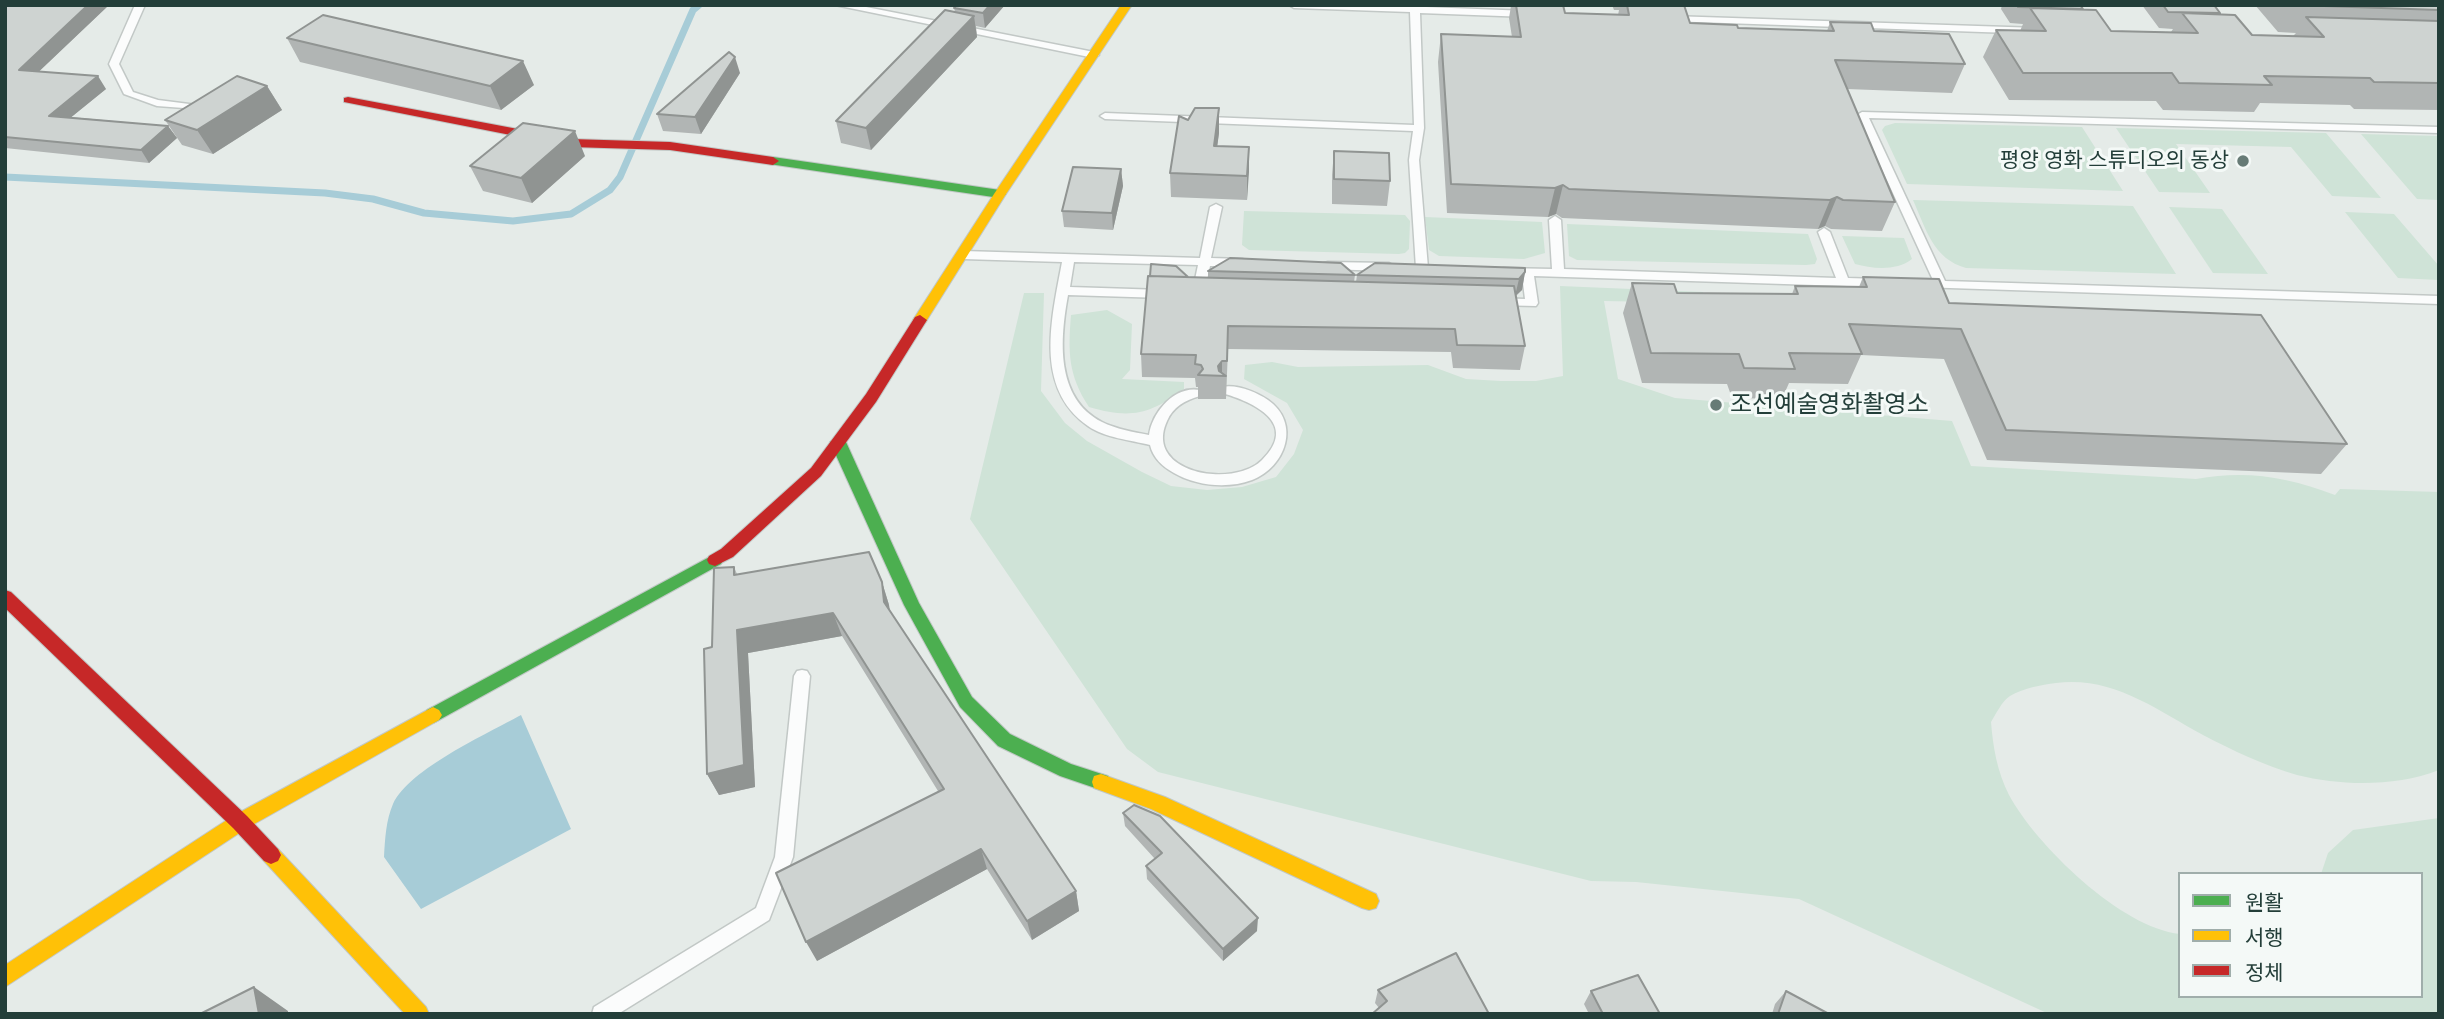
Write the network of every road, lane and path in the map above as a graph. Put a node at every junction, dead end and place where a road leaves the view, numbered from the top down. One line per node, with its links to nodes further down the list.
1 (140, 5): 11 (lane)
2 (841, 5): 9 (lane)
3 (1127, 5): 9 (main road)
4 (1294, 5): 5 (lane)
5 (1415, 10): 6 (lane); 13 (lane)
6 (1538, 14)
7 (1661, 18): 8 (lane)
8 (2044, 31)
9 (1094, 55): 15 (main road)
10 (348, 100): 15 (main road)
11 (193, 107)
12 (1105, 116): 13 (lane)
13 (1419, 128): 23 (lane)
14 (2439, 131): 30 (lane)
15 (1000, 194): 19 (main road)
16 (1216, 207): 21 (lane)
17 (1555, 220): 26 (lane)
18 (1824, 232): 27 (lane)
19 (963, 255): 20 (lane); 38 (main road)
20 (1069, 258): 21 (lane); 31 (lane)
21 (1204, 262): 22 (lane); 32 (lane)
22 (1258, 264)
23 (1313, 265)
24 (1488, 271): 25 (lane)
25 (1528, 272): 26 (lane); 35 (lane)
26 (1558, 273): 27 (lane)
27 (1843, 281): 28 (lane)
28 (1885, 283)
29 (1913, 284): 30 (lane)
30 (1941, 285): 34 (lane)
31 (1063, 291): 32 (lane); 39 (lane)
32 (1184, 295): 33 (lane)
33 (1212, 296)
34 (2439, 300)
35 (1490, 302)
36 (1227, 390): 39 (lane)
37 (1195, 393): 39 (lane)
38 (838, 442): 42 (main road); 43 (main road)
39 (1155, 442)
40 (5, 597): 42 (main road)
41 (802, 676): 46 (lane)
42 (240, 822): 44 (main road); 45 (main road)
43 (1369, 901)
44 (5, 977)
45 (419, 1014)
46 (601, 1014)

